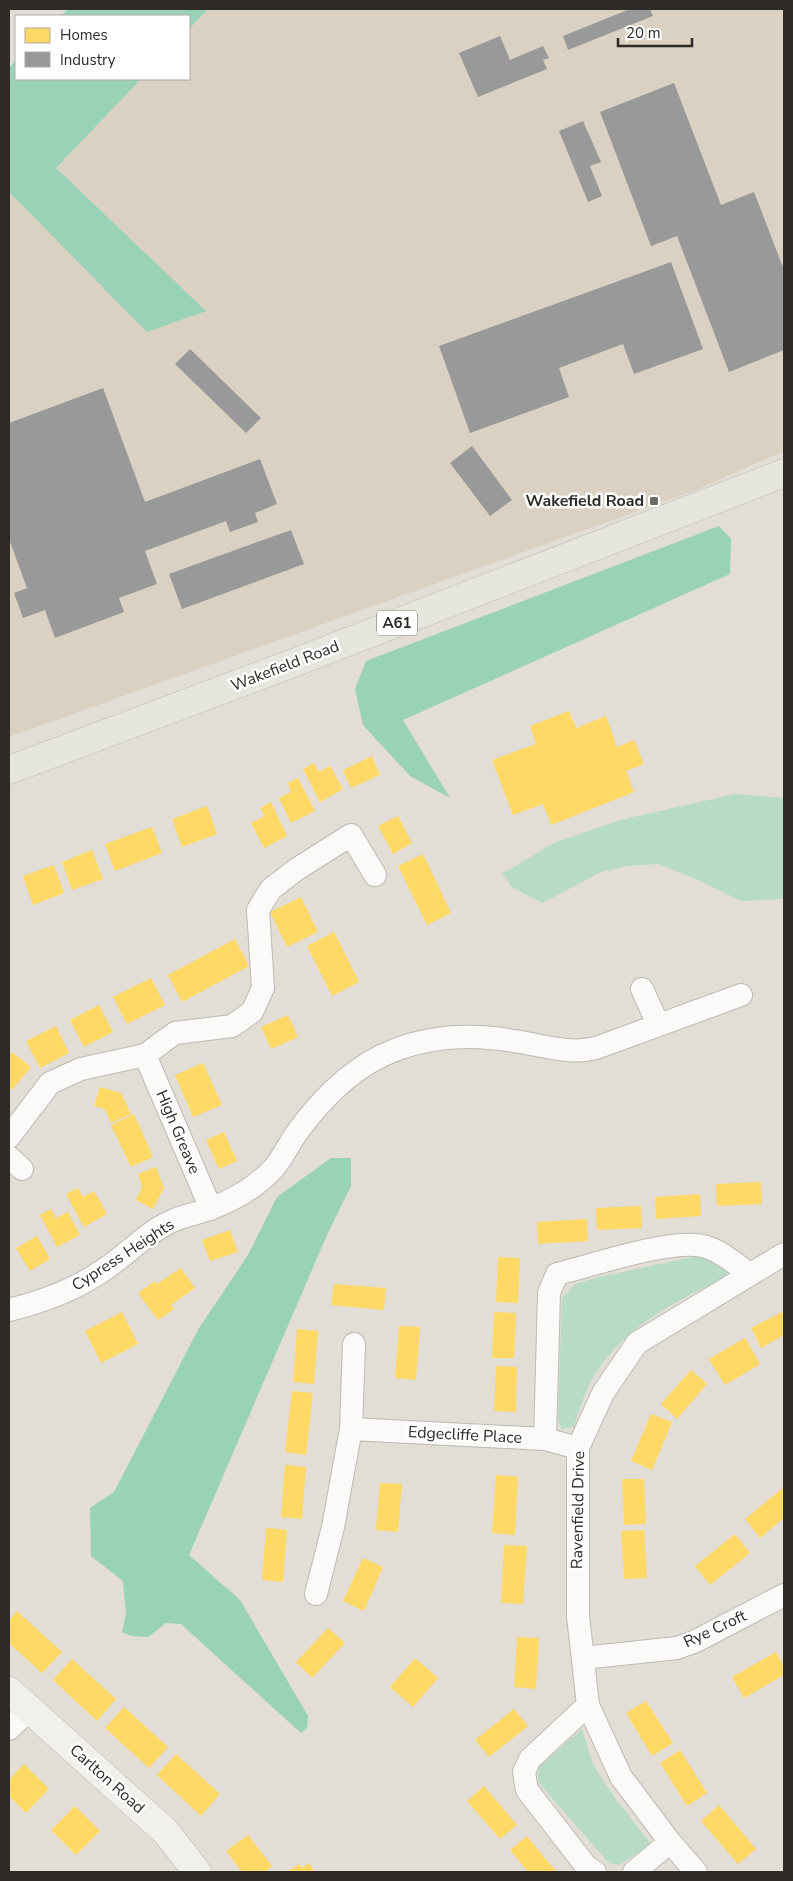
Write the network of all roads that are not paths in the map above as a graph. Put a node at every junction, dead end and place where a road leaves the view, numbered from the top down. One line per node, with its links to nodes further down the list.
1 (784, 473): 2 (main road, Wakefield Road / A61)
2 (9, 770)
3 (375, 875): 7 (street)
4 (642, 989): 6 (street)
5 (741, 995): 6 (street, Cypress Heights)
6 (658, 1024): 9 (street, Cypress Heights)
7 (145, 1055): 8 (street); 9 (street, High Greave)
8 (9, 1137)
9 (211, 1209): 12 (street, Cypress Heights)
10 (784, 1254): 11 (street, Ravenfield Drive)
11 (749, 1274): 15 (street); 16 (street, Ravenfield Drive)
12 (9, 1310)
13 (354, 1344): 14 (street)
14 (351, 1429): 15 (street, Edgecliffe Place); 17 (street)
15 (545, 1439): 16 (street, Edgecliffe Place)
16 (578, 1448): 19 (street, Ravenfield Drive)
17 (316, 1594)
18 (784, 1595): 19 (street, Rye Croft)
19 (583, 1658): 21 (street, Ravenfield Drive)
20 (9, 1691): 22 (main road, Carlton Road)
21 (588, 1705): 24 (street, Ravenfield Drive); 26 (street)
22 (29, 1710): 23 (street); 25 (main road, Carlton Road)
23 (9, 1729)
24 (670, 1842): 27 (street); 28 (street, Ravenfield Drive)
25 (197, 1872)
26 (595, 1872)
27 (634, 1872)
28 (696, 1872)

